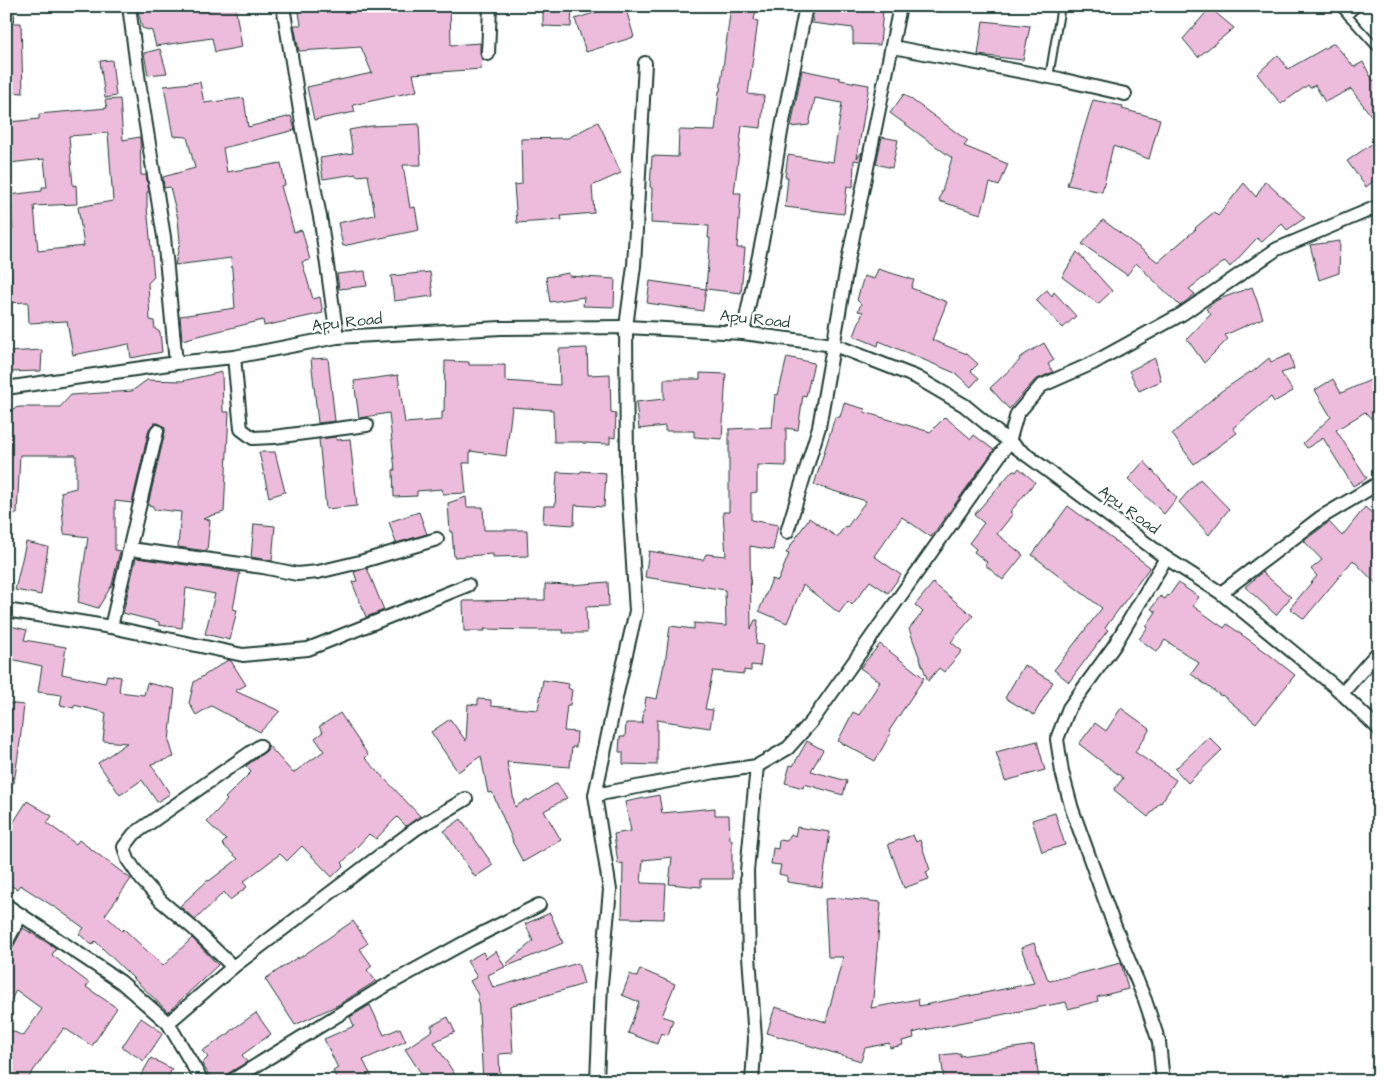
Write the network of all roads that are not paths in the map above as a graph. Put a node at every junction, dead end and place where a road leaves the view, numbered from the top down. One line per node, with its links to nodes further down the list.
1 (129, 6): 22 (street)
2 (284, 6): 19 (street)
3 (490, 6): 12 (street)
4 (806, 6): 18 (street)
5 (900, 6): 10 (street)
6 (1061, 6): 14 (lane)
7 (1339, 6): 9 (lane)
8 (1358, 6): 9 (lane)
9 (1348, 16): 11 (lane)
10 (893, 47): 14 (street); 20 (street)
11 (1379, 50)
12 (488, 54)
13 (645, 63): 17 (street)
14 (1049, 77): 15 (street)
15 (1125, 94)
16 (1379, 206): 26 (street)
17 (626, 327): 18 (street, Apu Road); 19 (street, Apu Road); 41 (street)
18 (743, 333): 20 (street, Apu Road)
19 (337, 336): 21 (street, Apu Road)
20 (834, 345): 26 (street, Apu Road); 28 (street)
21 (234, 357): 22 (street, Apu Road); 24 (street)
22 (176, 363): 23 (street, Apu Road)
23 (6, 388)
24 (366, 425)
25 (157, 431): 30 (street)
26 (1009, 442): 31 (street, Apu Road); 40 (street)
27 (1379, 483): 33 (street)
28 (787, 532)
29 (437, 539): 30 (street)
30 (130, 549): 35 (street)
31 (1166, 558): 33 (street, Apu Road); 53 (street)
32 (468, 585): 35 (street)
33 (1221, 593): 37 (street, Apu Road)
34 (6, 610): 35 (street)
35 (111, 627)
36 (1379, 651): 37 (street)
37 (1342, 693): 38 (street, Apu Road)
38 (1379, 728)
39 (260, 746): 47 (street)
40 (757, 766): 41 (street); 52 (street)
41 (595, 795): 51 (street)
42 (466, 799): 47 (street)
43 (6, 905): 45 (street)
44 (539, 906): 50 (street)
45 (21, 915): 46 (street); 48 (street)
46 (6, 943)
47 (233, 967): 48 (street)
48 (168, 1023): 49 (street)
49 (202, 1081)
50 (231, 1081)
51 (598, 1081)
52 (752, 1081)
53 (1163, 1081)

